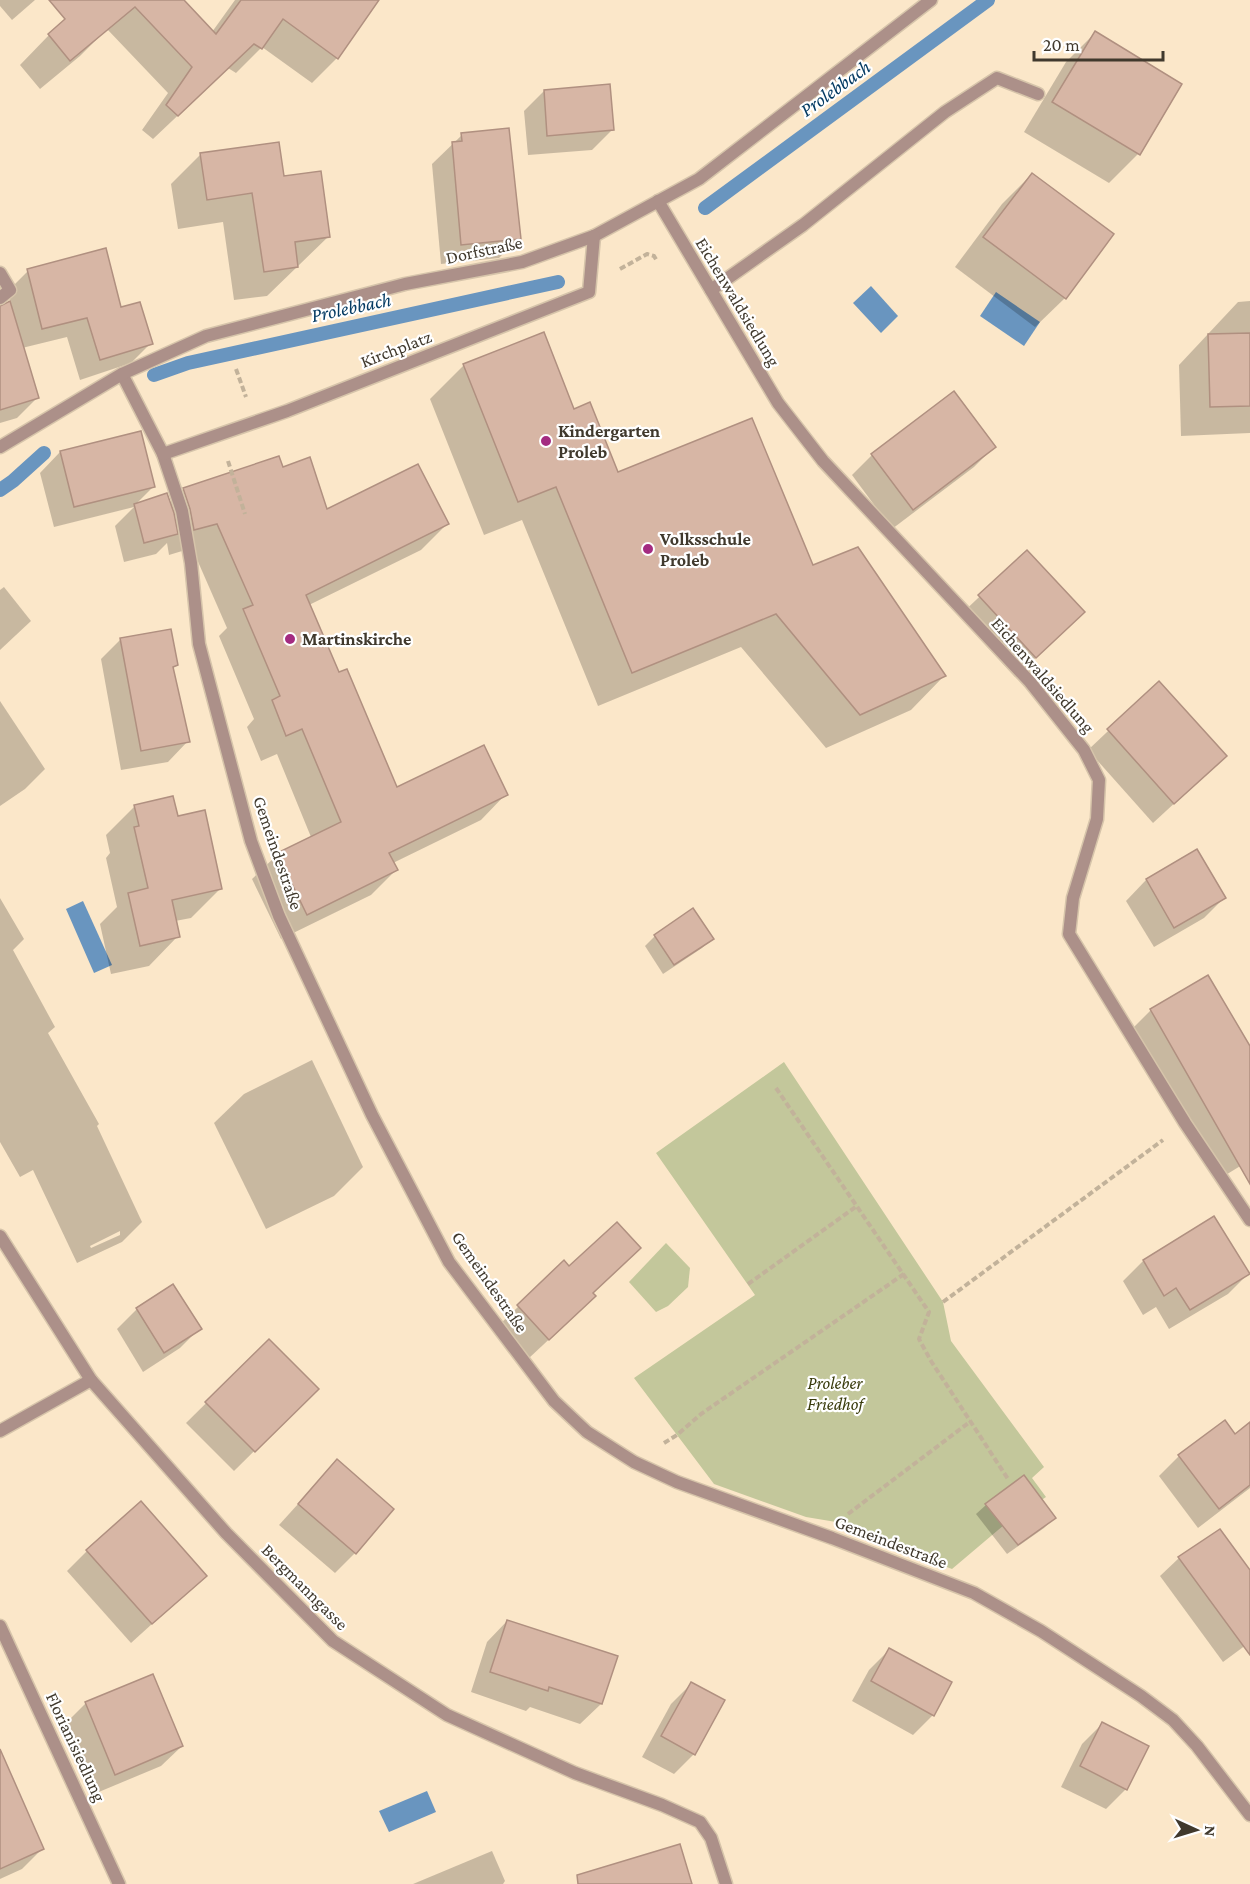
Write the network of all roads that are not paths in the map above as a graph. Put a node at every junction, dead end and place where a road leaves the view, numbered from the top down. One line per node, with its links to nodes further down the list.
1 (931, 0): 3 (street, Dorfstraße)
2 (1038, 94): 6 (street)
3 (658, 201): 4 (street, Dorfstraße); 6 (street, Eichenwaldsiedlung)
4 (594, 236): 8 (street, Dorfstraße); 10 (street, Kirchplatz)
5 (0, 273): 7 (street)
6 (711, 290): 11 (street, Eichenwaldsiedlung)
7 (0, 298)
8 (122, 374): 9 (street, Dorfstraße); 10 (street, Gemeindestraße)
9 (0, 447)
10 (163, 454): 16 (street, Gemeindestraße)
11 (1250, 1220)
12 (0, 1236): 13 (street, Bergmanngasse)
13 (91, 1380): 14 (street); 18 (street, Bergmanngasse)
14 (0, 1431)
15 (0, 1626): 17 (street, Florianisiedlung)
16 (1250, 1815)
17 (119, 1884)
18 (726, 1884)

